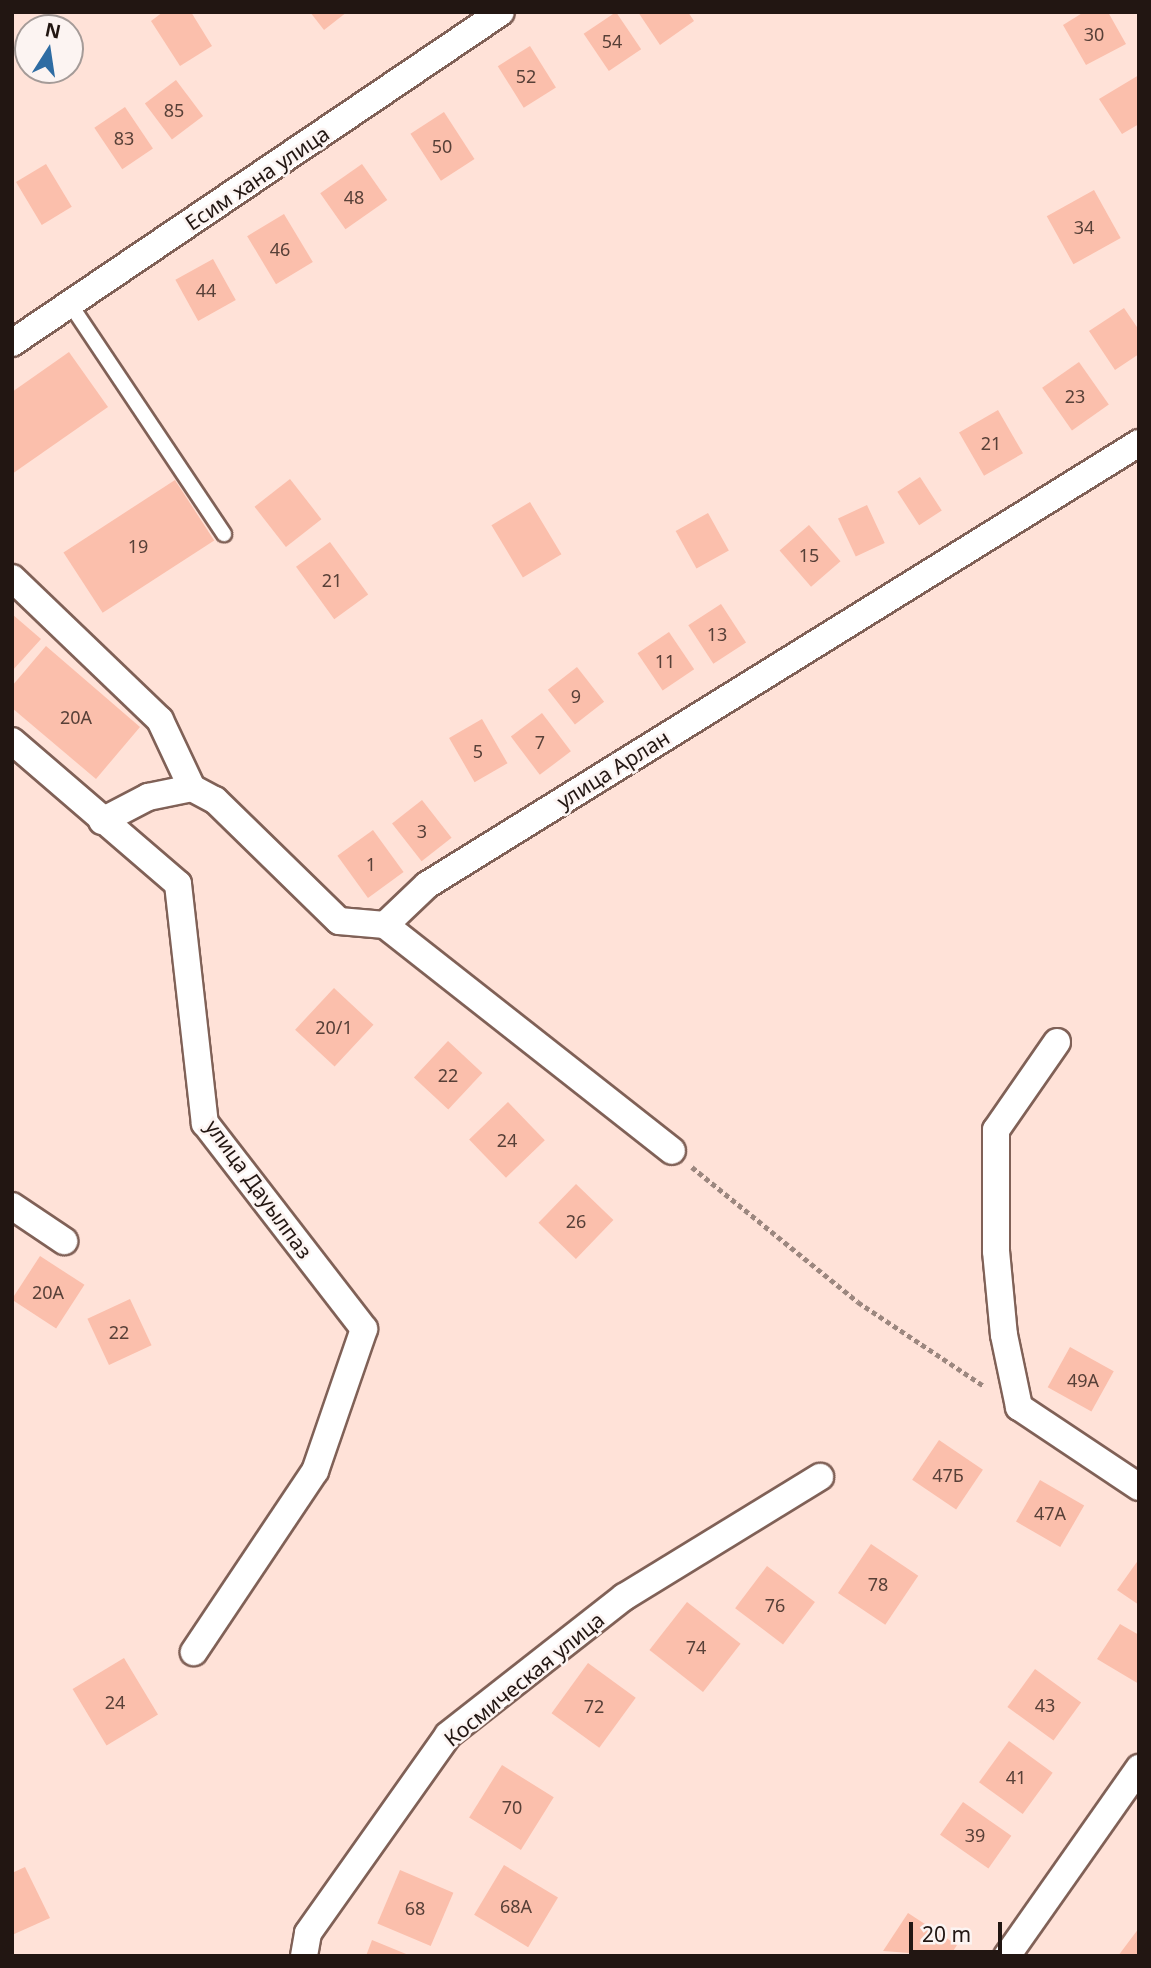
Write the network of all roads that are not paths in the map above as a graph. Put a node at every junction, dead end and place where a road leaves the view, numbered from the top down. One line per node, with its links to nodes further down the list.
1 (501, 12): 2 (street, Есим хана улица)
2 (70, 304): 3 (street, Есим хана улица); 5 (lane)
3 (12, 343)
4 (1139, 443): 10 (street, улица Арлан)
5 (224, 534)
6 (12, 578): 8 (street)
7 (12, 741): 9 (street, улица Дауылпаз)
8 (192, 788): 9 (street); 10 (street)
9 (102, 821): 17 (street, улица Дауылпаз)
10 (385, 925): 12 (street)
11 (1057, 1042): 16 (street)
12 (672, 1151)
13 (12, 1206): 14 (street)
14 (64, 1241)
15 (820, 1477): 19 (street, Космическая улица)
16 (1139, 1487)
17 (194, 1652)
18 (1139, 1768): 20 (street)
19 (303, 1956)
20 (1007, 1956)

